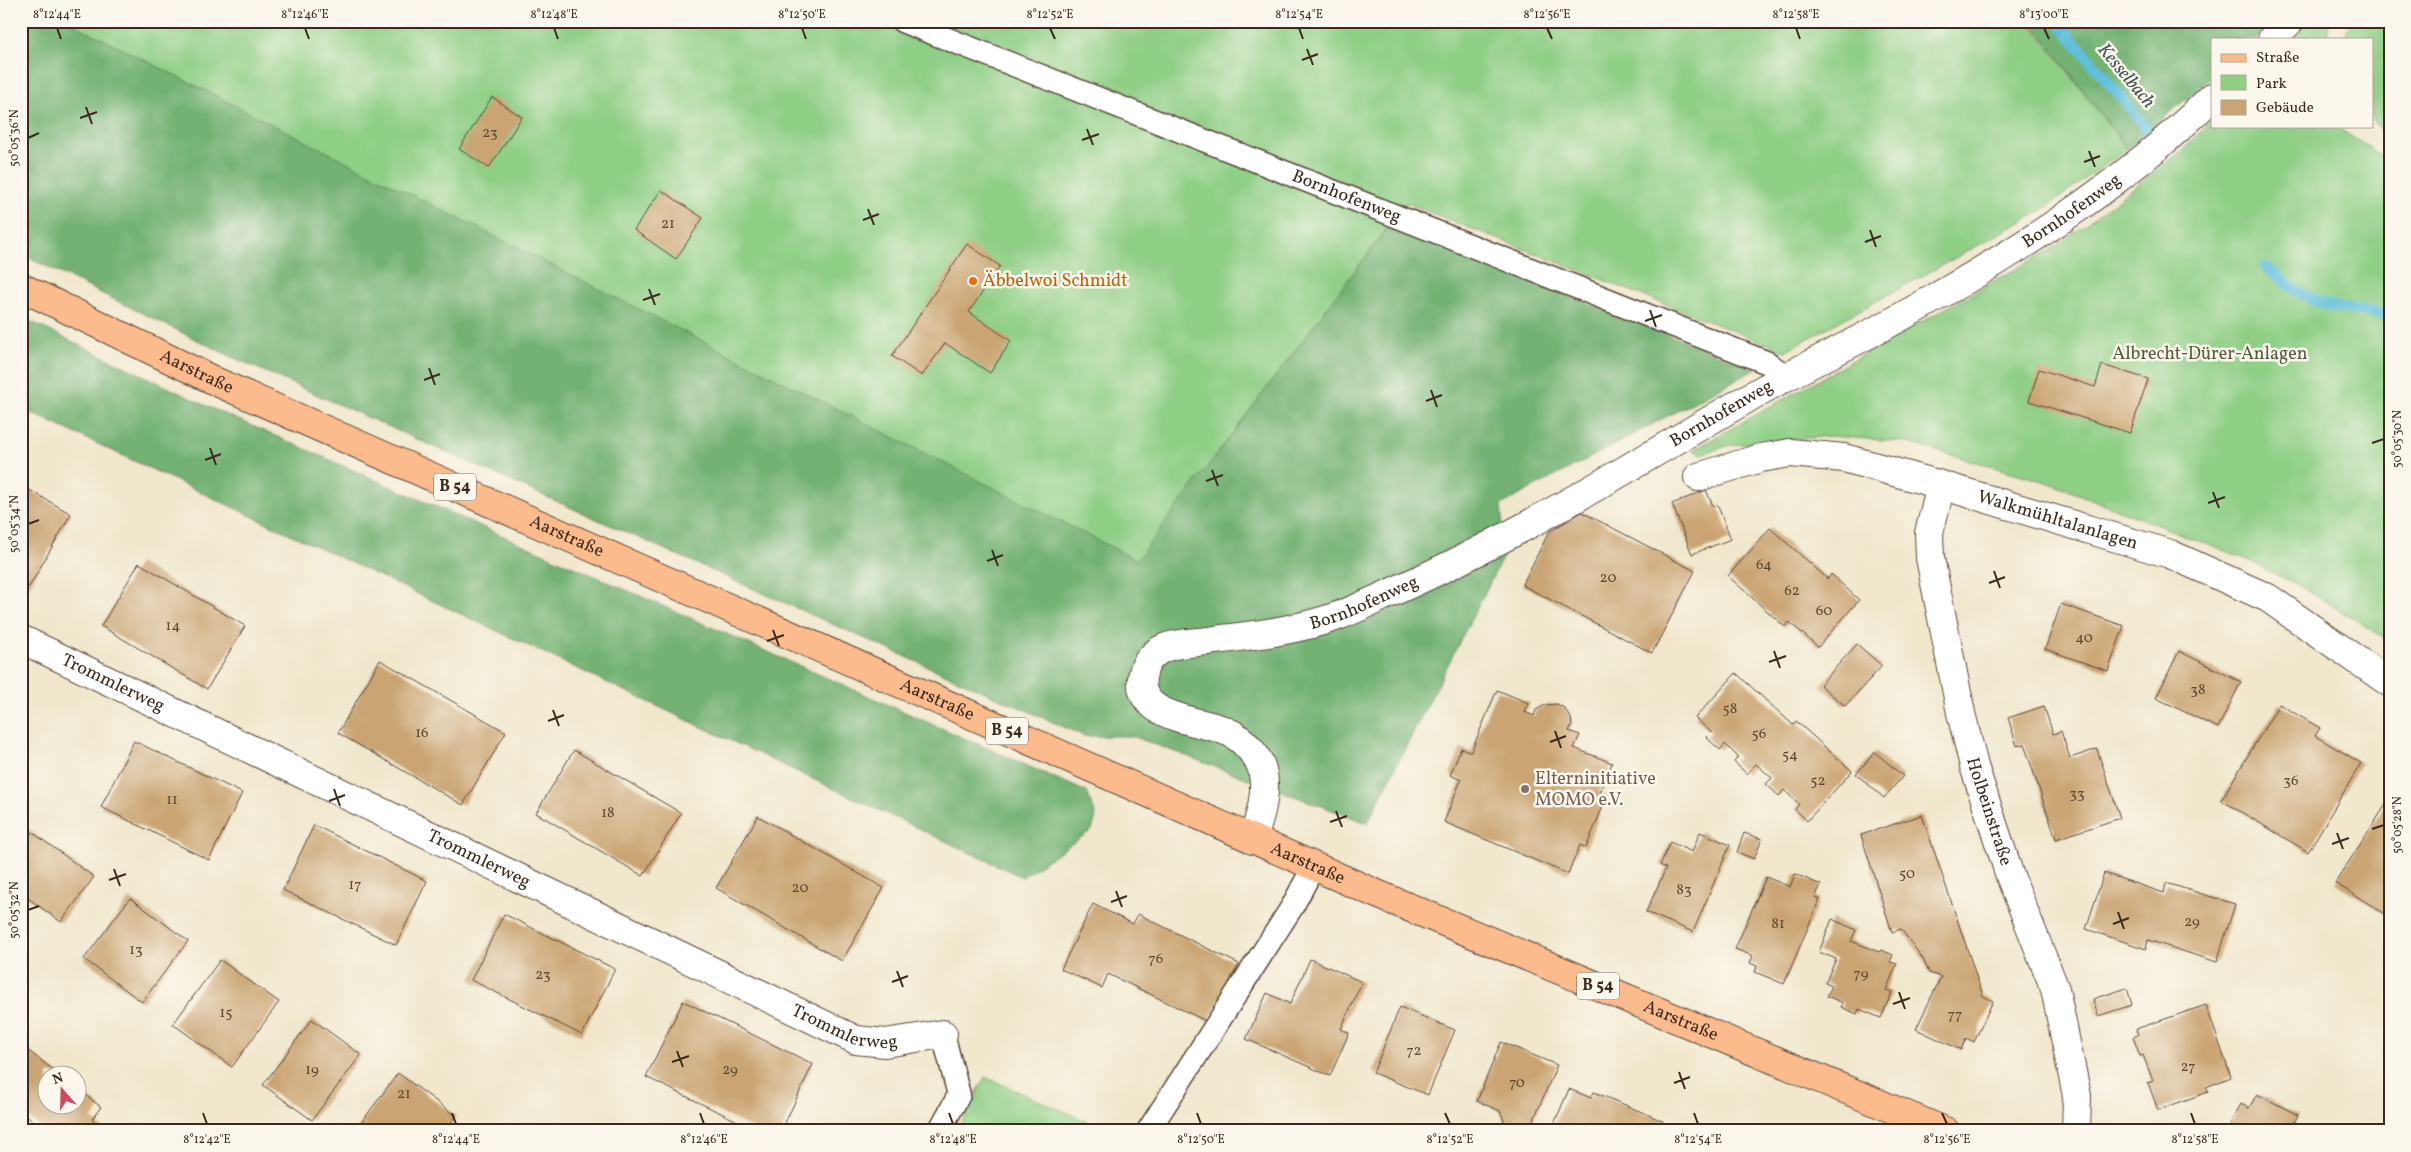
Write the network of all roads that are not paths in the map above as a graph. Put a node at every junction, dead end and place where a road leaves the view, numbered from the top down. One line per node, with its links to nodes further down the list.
1 (902, 21): 6 (lane, Bornhofenweg)
2 (2290, 21): 3 (street)
3 (2273, 38)
4 (2211, 98): 6 (street, Bornhofenweg)
5 (21, 287): 11 (main road, Aarstraße / B 54)
6 (1786, 377): 11 (street, Bornhofenweg)
7 (1698, 477): 8 (street, Walkmühltalanlagen)
8 (1940, 485): 10 (street, Walkmühltalanlagen); 17 (street, Holbeinstraße)
9 (21, 639): 13 (street, Trommlerweg)
10 (2390, 683)
11 (1253, 840): 12 (main road, Aarstraße / B 54)
12 (1314, 866): 15 (lane); 16 (main road, Aarstraße / B 54)
13 (942, 1034): 14 (lane)
14 (939, 1131)
15 (1148, 1131)
16 (1945, 1131)
17 (2076, 1131)

